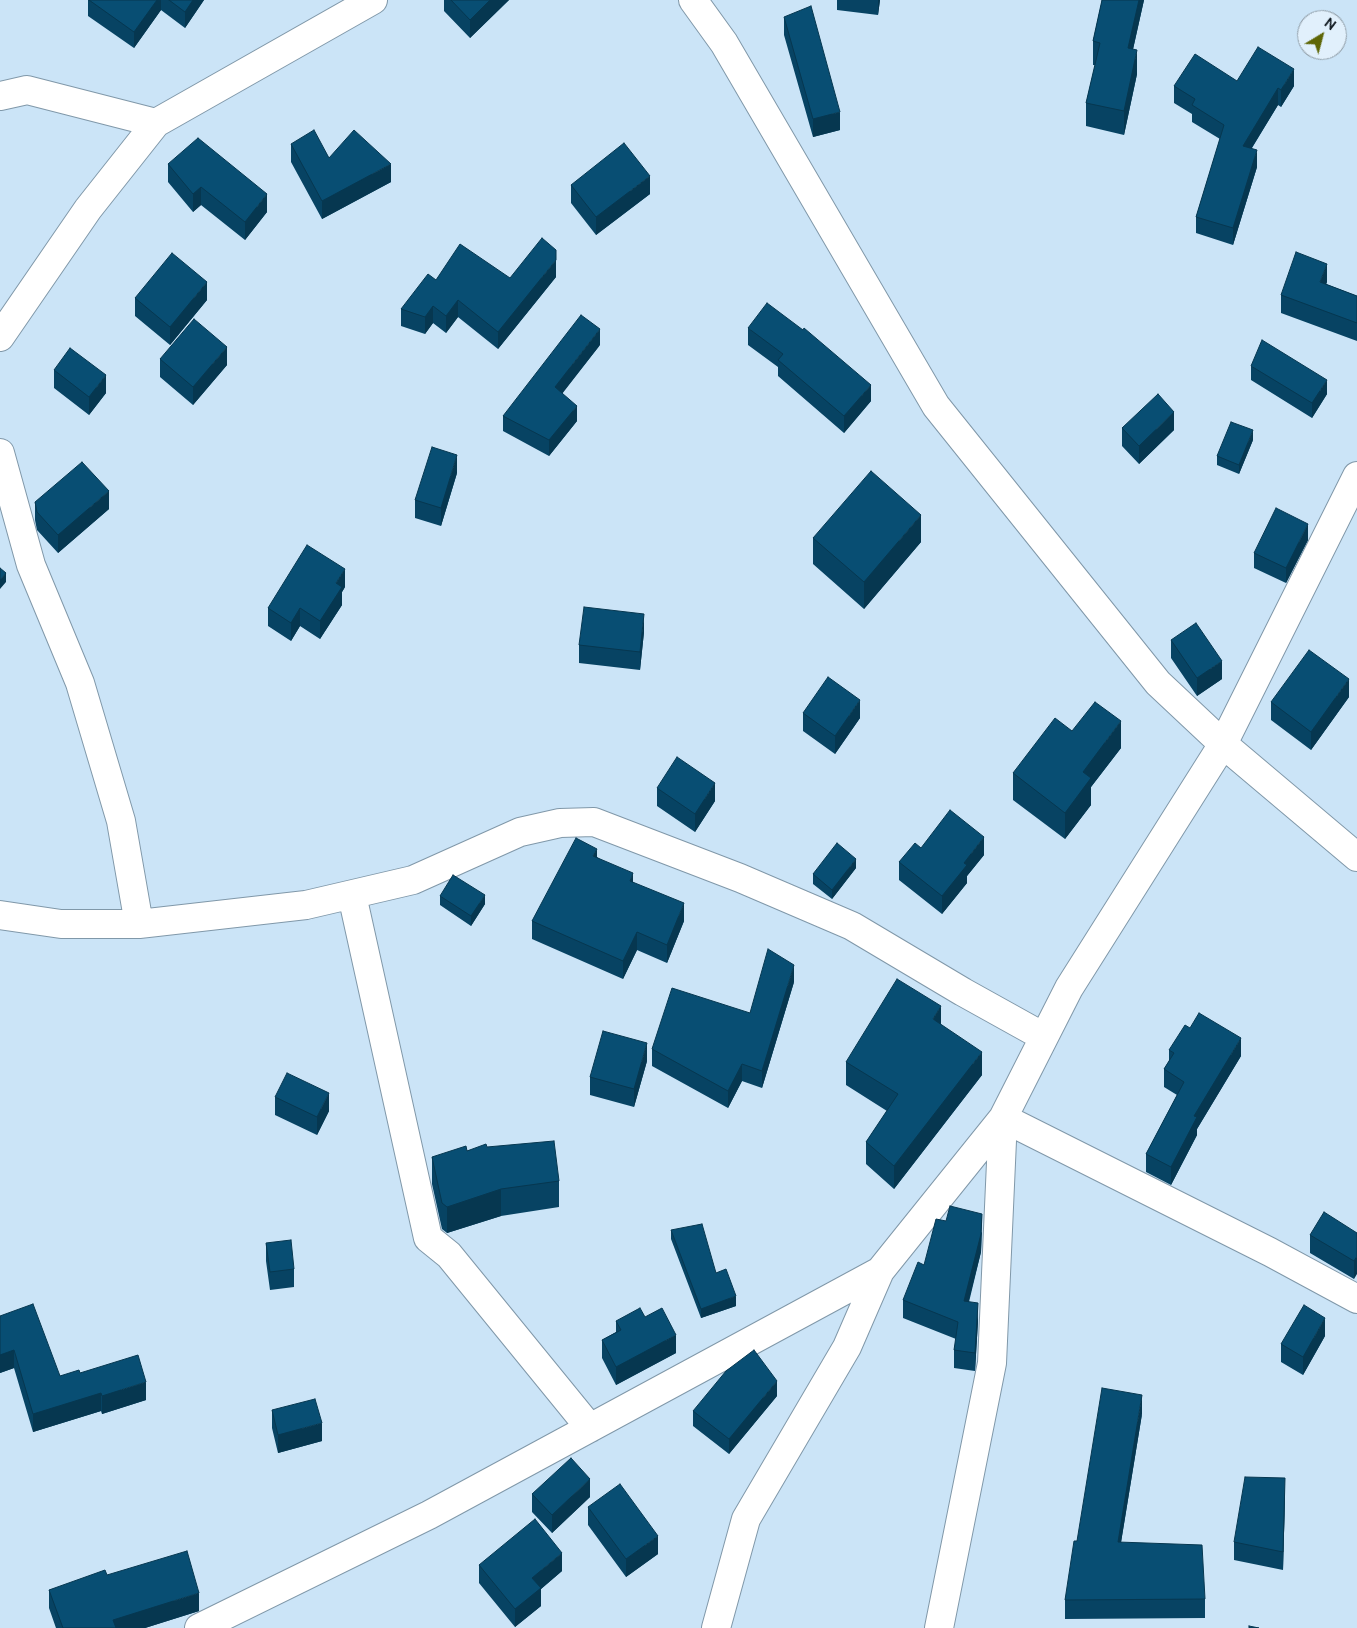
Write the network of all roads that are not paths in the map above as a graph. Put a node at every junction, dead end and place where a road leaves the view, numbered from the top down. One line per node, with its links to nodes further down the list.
1 (373, 0): 4 (street)
2 (693, 0): 8 (street)
3 (0, 96): 4 (street)
4 (156, 122): 5 (street)
5 (0, 337)
6 (0, 453): 12 (street)
7 (1357, 476): 8 (street)
8 (1223, 744): 9 (street); 13 (street)
9 (1357, 857)
10 (352, 895): 12 (street); 13 (street); 17 (street)
11 (0, 915): 12 (street)
12 (139, 924)
13 (1044, 1037): 14 (street)
14 (1003, 1118): 15 (street); 16 (street); 20 (street)
15 (880, 1271): 17 (street); 19 (street)
16 (1357, 1299)
17 (590, 1428): 18 (street)
18 (199, 1628)
19 (716, 1628)
20 (939, 1628)

